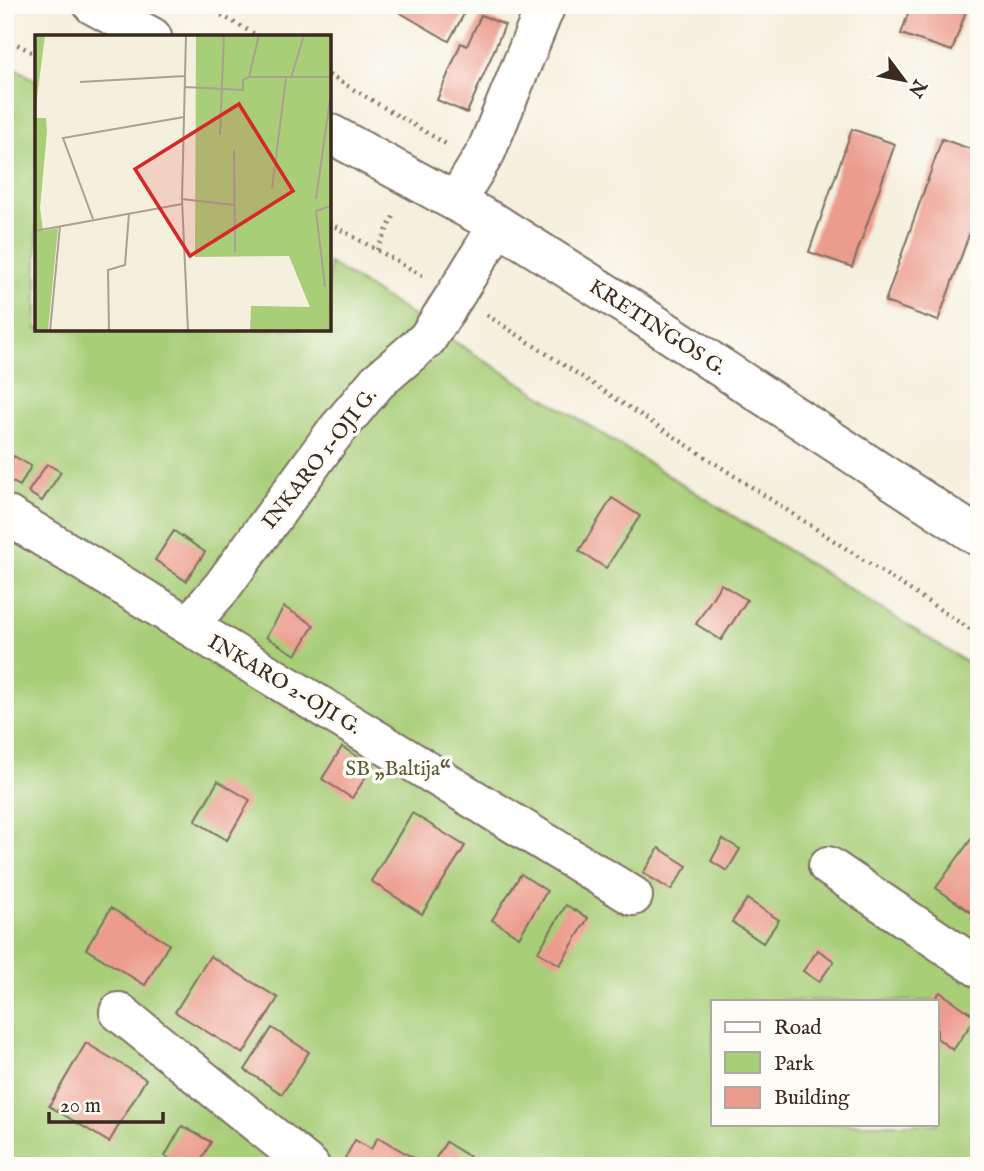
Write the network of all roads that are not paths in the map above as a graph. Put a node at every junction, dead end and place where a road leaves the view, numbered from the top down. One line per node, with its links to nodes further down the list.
1 (93, 5): 3 (street)
2 (546, 5): 5 (street)
3 (148, 35)
4 (331, 133): 5 (street, KRETINGOS G.)
5 (456, 201): 6 (street, KRETINGOS G.)
6 (498, 225): 8 (street, KRETINGOS G.); 9 (street, INKARO 1-OJI G.)
7 (5, 514): 9 (street, INKARO 2-OJI G.)
8 (979, 537)
9 (189, 625): 11 (street, INKARO 2-OJI G.)
10 (828, 866): 12 (street)
11 (634, 896)
12 (979, 968)
13 (119, 1012): 14 (street)
14 (310, 1166)

